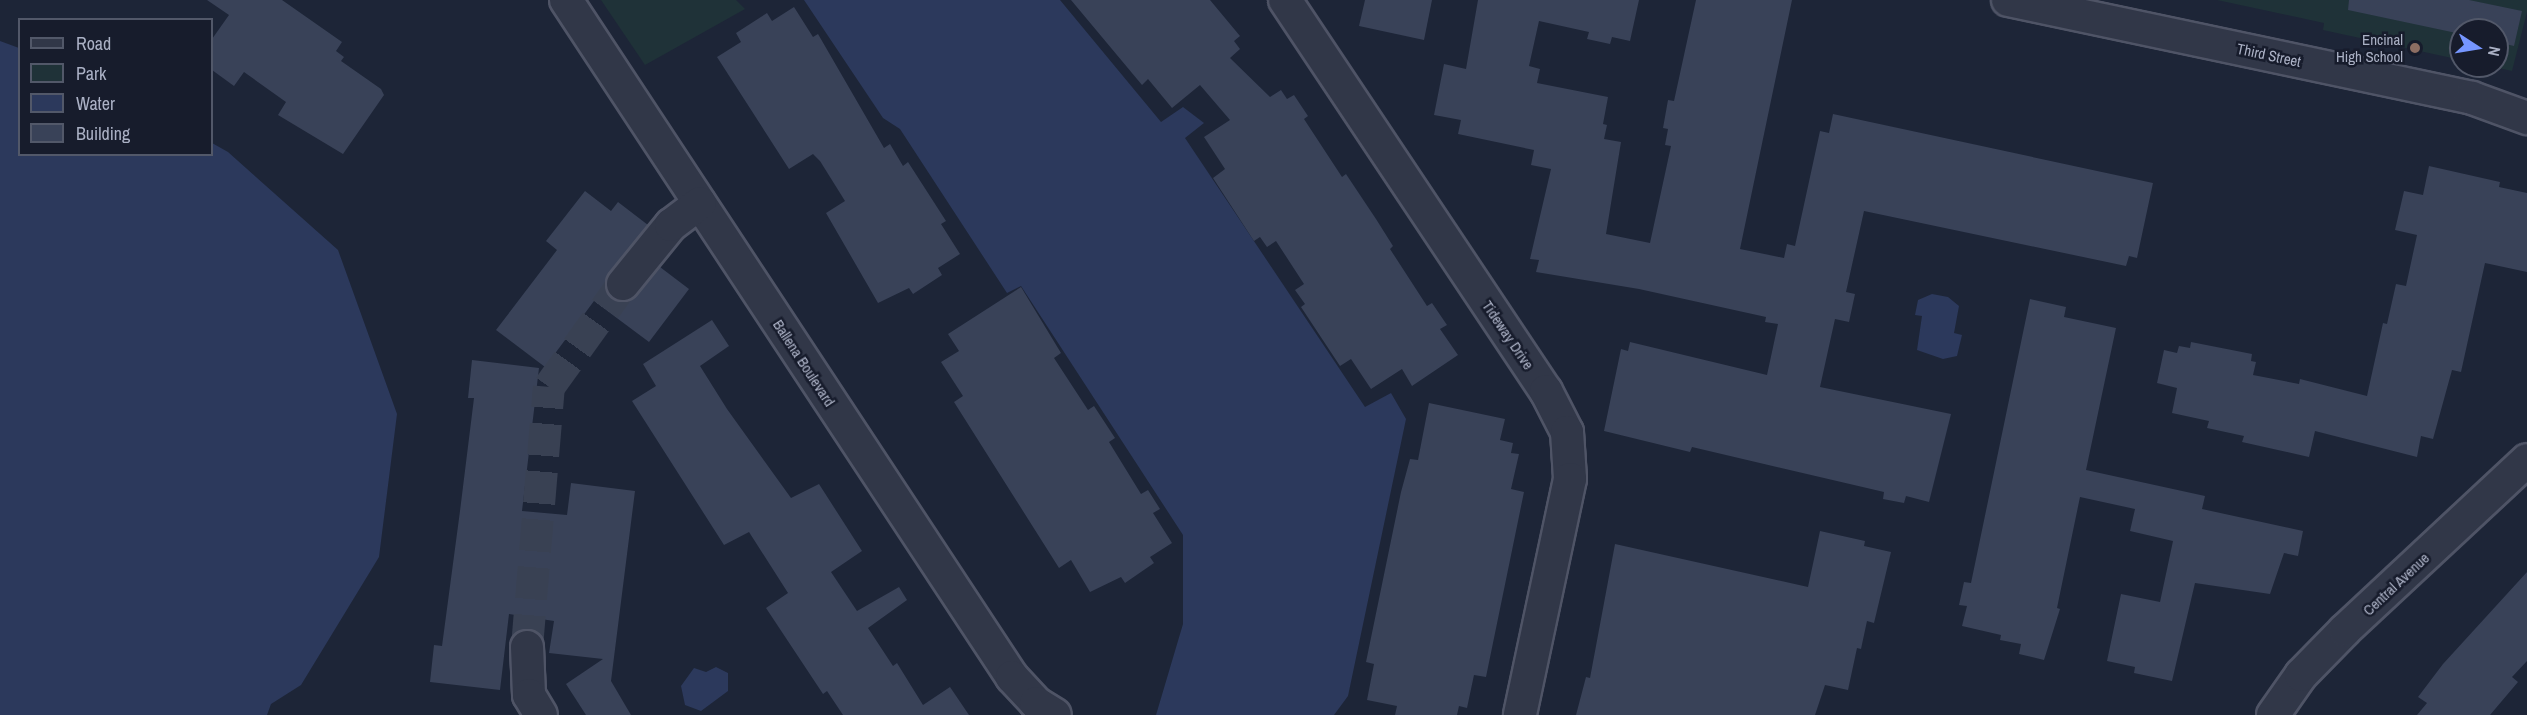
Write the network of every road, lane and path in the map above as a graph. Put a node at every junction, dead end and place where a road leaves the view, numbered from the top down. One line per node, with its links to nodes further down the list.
1 (566, 0): 5 (street, Ballena Boulevard)
2 (1285, 0): 11 (street, Tideway Drive)
3 (2008, 0): 4 (street, Third Street)
4 (2527, 118)
5 (700, 203): 6 (street); 9 (street, Ballena Boulevard)
6 (623, 284)
7 (2527, 460): 12 (street, Central Avenue)
8 (527, 647): 10 (street)
9 (1040, 711)
10 (541, 715)
11 (1520, 715)
12 (2273, 715)

